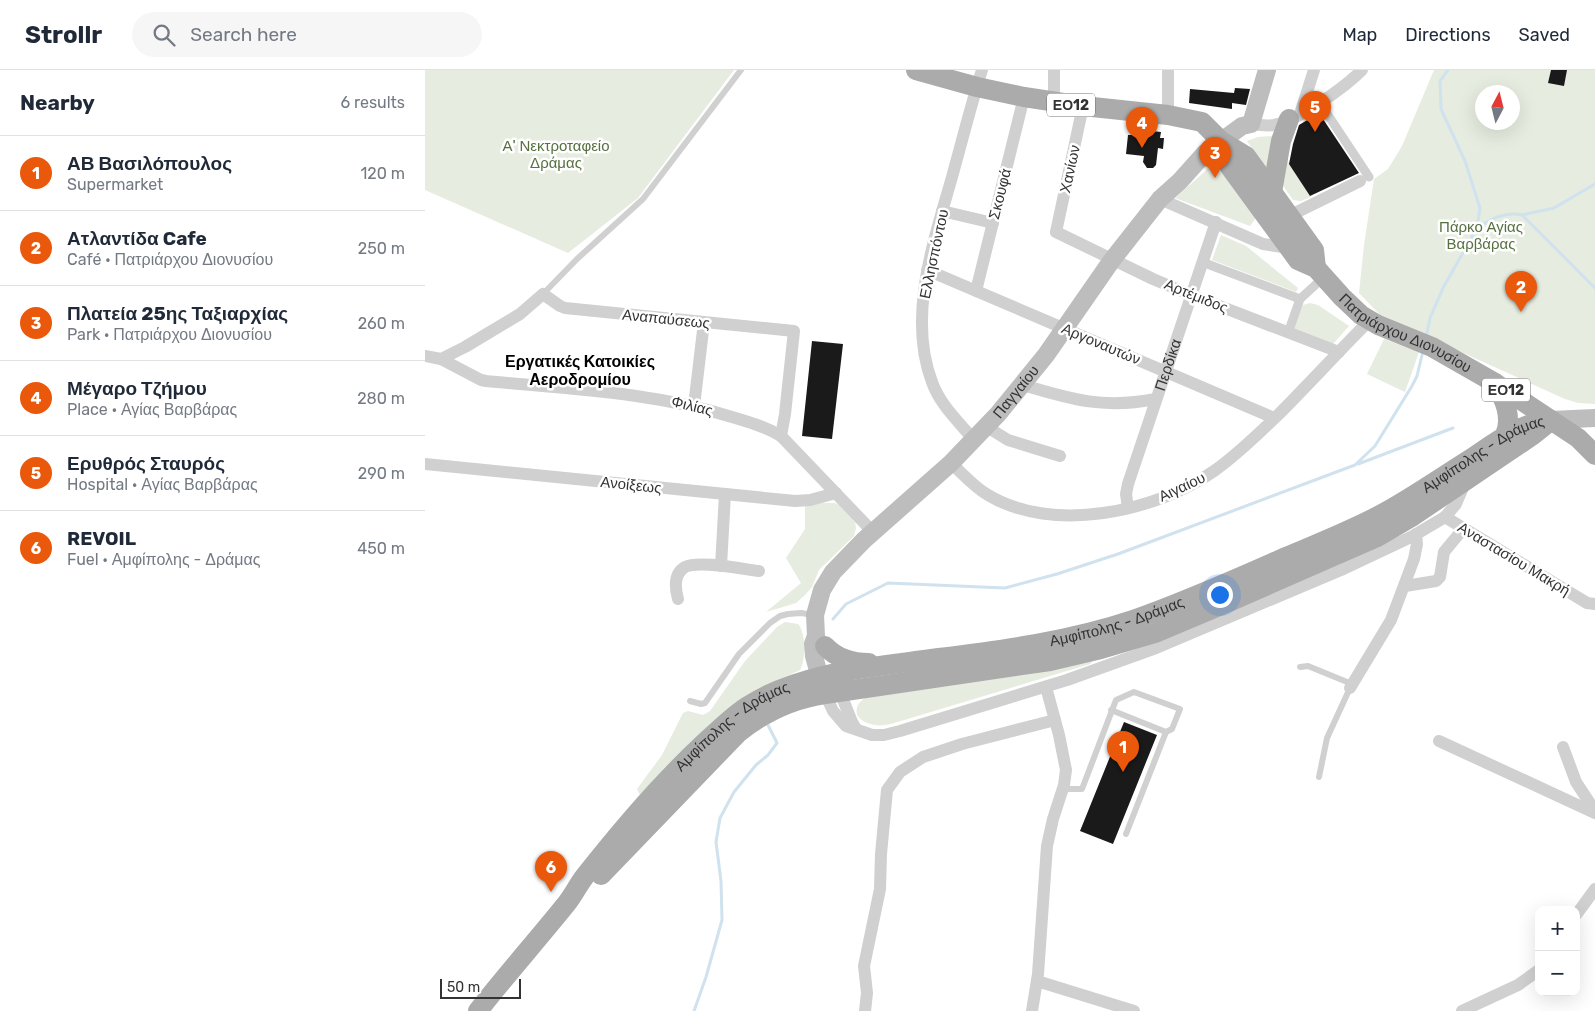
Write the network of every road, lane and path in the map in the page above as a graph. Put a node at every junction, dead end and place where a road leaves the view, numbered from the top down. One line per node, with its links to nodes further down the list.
1 (741, 70): 31 (lane)
2 (916, 70): 8 (main road, ΕΟ12)
3 (1054, 70): 10 (street)
4 (1168, 70): 13 (street)
5 (1267, 70): 15 (main road)
6 (1314, 70): 14 (street)
7 (1362, 70): 11 (street)
8 (979, 79): 9 (main road, ΕΟ12); 20 (street, Ελλησπόντου)
9 (1024, 97): 10 (main road, ΕΟ12); 23 (street, Σκουφά)
10 (1054, 102): 12 (main road, ΕΟ12)
11 (1320, 103): 14 (street); 17 (street)
12 (1083, 106): 13 (main road, ΕΟ12); 24 (street, Χανίων)
13 (1168, 115): 16 (main road, ΕΟ12)
14 (1295, 116): 15 (street); 18 (main road)
15 (1251, 124): 16 (main road)
16 (1221, 141): 18 (main road, Πατριάρχου Διονυσίου / ΕΟ12); 19 (main road, Παγγαίου); 25 (main road, Πατριάρχου Διονυσίου / ΕΟ12)
17 (1364, 179): 21 (street)
18 (1272, 192): 21 (main road, Πατριάρχου Διονυσίου / ΕΟ12)
19 (1161, 200): 22 (street); 26 (main road, Παγγαίου)
20 (942, 211): 23 (street); 28 (street, Ελλησπόντου)
21 (1289, 216): 29 (main road, Πατριάρχου Διονυσίου / ΕΟ12)
22 (1216, 222): 25 (street); 27 (street, Περδίκα)
23 (993, 223): 30 (street, Σκουφά)
24 (1056, 232): 26 (street, Αρτέμιδος)
25 (1289, 248): 29 (main road, Πατριάρχου Διονυσίου / ΕΟ12)
26 (1112, 260): 32 (street, Αρτέμιδος); 36 (main road, Παγγαίου)
27 (1202, 262): 32 (street, Περδίκα); 33 (street)
28 (927, 270): 30 (street, Αργοναυτών); 51 (street, Ελλησπόντου)
29 (1320, 273): 33 (street); 34 (main road, Πατριάρχου Διονυσίου / ΕΟ12)
30 (975, 291): 36 (street, Αργοναυτών)
31 (543, 294): 35 (street, Αναπαύσεως); 40 (street)
32 (1191, 295): 37 (street, Αρτέμιδος); 41 (street, Περδίκα)
33 (1300, 299): 37 (street)
34 (1369, 321): 38 (street, Αιγαίου); 42 (main road, Πατριάρχου Διονυσίου / ΕΟ12)
35 (704, 322): 45 (street); 50 (street, Αναπαύσεως)
36 (1064, 329): 41 (street, Αργοναυτών); 43 (main road, Παγγαίου)
37 (1287, 332): 38 (street, Αρτέμιδος)
38 (1339, 352): 46 (street, Αιγαίου)
39 (425, 356): 40 (street, Φιλίας)
40 (441, 359): 45 (street, Φιλίας)
41 (1165, 372): 44 (street, Περδίκα); 46 (street, Αργοναυτών)
42 (1495, 383): 48 (main road, Πατριάρχου Διονυσίου / ΕΟ12); 52 (main road)
43 (1023, 385): 44 (street); 49 (main road, Παγγαίου)
44 (1156, 400): 61 (street, Περδίκα)
45 (694, 406): 50 (street, Φιλίας)
46 (1274, 418): 61 (street, Αιγαίου)
47 (1595, 418): 48 (main road)
48 (1551, 420): 52 (main road, Αμφίπολης - Δράμας); 53 (main road, Πατριάρχου Διονυσίου / ΕΟ12)
49 (987, 428): 51 (main road, Παγγαίου); 55 (street)
50 (781, 436): 59 (street, Φιλίας)
51 (974, 440): 56 (main road, Παγγαίου)
52 (1512, 440): 53 (main road); 58 (main road, Αμφίπολης - Δράμας); 72 (main road, Αμφίπολης - Δράμας)
53 (1586, 441): 54 (main road, Πατριάρχου Διονυσίου / ΕΟ12)
54 (1595, 455)
55 (1061, 456)
56 (951, 462): 61 (street, Αιγαίου); 64 (main road, Παγγαίου)
57 (425, 464): 60 (street, Ανοίξεως)
58 (1466, 480): 62 (street, Αναστασίου Μακρή); 74 (main road, Αμφίπολης - Δράμας)
59 (836, 493): 60 (street, Ανοίξεως); 64 (street, Φιλίας)
60 (725, 494): 66 (street)
61 (1128, 508)
62 (1445, 517): 63 (street, Αναστασίου Μακρή); 65 (street)
63 (1463, 529): 68 (street); 70 (street, Αναστασίου Μακρή)
64 (873, 532): 71 (main road, Παγγαίου)
65 (1416, 534): 68 (street); 76 (street)
66 (721, 566): 67 (street); 69 (street)
67 (759, 571)
68 (1405, 586): 75 (street)
69 (678, 599)
70 (1595, 604)
71 (818, 630): 72 (main road); 74 (main road); 77 (lane)
72 (941, 658): 74 (main road, Αμφίπολης - Δράμας)
73 (1300, 667): 75 (lane)
74 (829, 684): 76 (street); 91 (main road, Αμφίπολης - Δράμας)
75 (1351, 686): 83 (lane)
76 (1046, 687): 79 (street)
77 (690, 701)
78 (1111, 710): 80 (lane); 80 (lane); 84 (lane)
79 (1055, 720): 84 (street); 92 (street)
80 (1166, 732): 86 (lane)
81 (1439, 741): 85 (street)
82 (1563, 747): 85 (street)
83 (1319, 777)
84 (1063, 789): 90 (street)
85 (1595, 812)
86 (1126, 834)
87 (1595, 889): 88 (street)
88 (1580, 910)
89 (1535, 973): 95 (street)
90 (1037, 981): 93 (street); 94 (street)
91 (478, 1011)
92 (865, 1011)
93 (1032, 1011)
94 (1134, 1011)
95 (1462, 1011)

